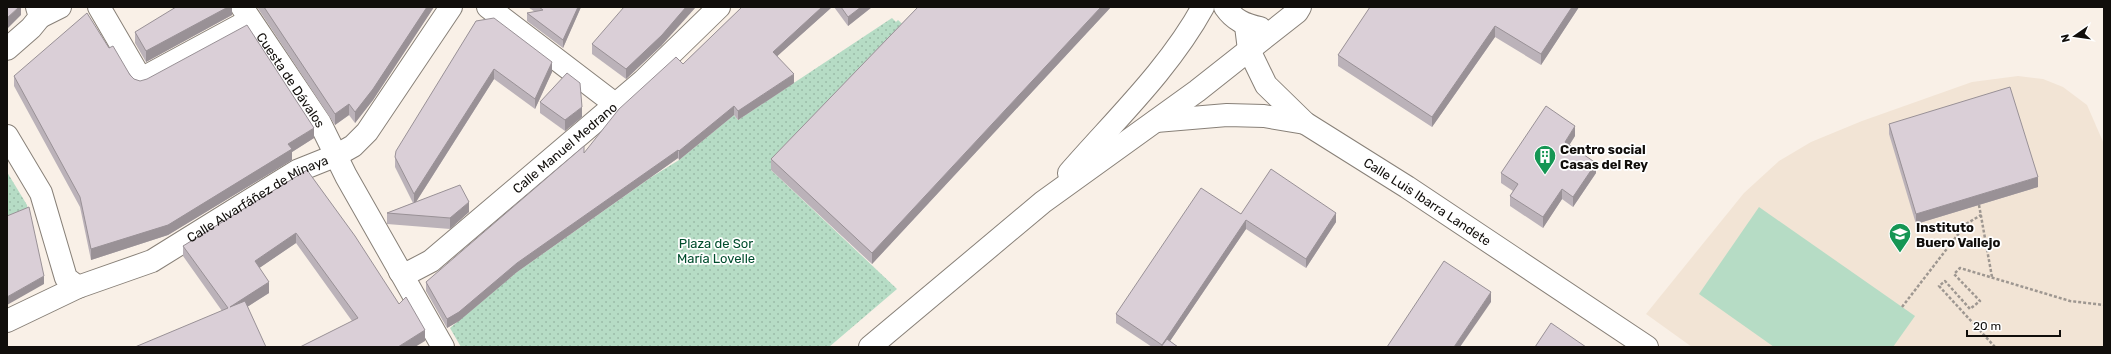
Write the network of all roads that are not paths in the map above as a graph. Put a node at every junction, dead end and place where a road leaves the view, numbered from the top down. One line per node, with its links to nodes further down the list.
1 (60, 7): 9 (street)
2 (99, 7): 10 (street)
3 (451, 7): 19 (street, Calle Alvarfáñez de Minaya)
4 (488, 7): 15 (street)
5 (719, 7): 15 (street, Calle Manuel Medrano)
6 (1203, 7): 20 (street)
7 (1225, 7): 12 (street)
8 (1300, 7): 11 (street)
9 (38, 12): 13 (street)
10 (246, 13): 19 (street, Cuesta de Dávalos)
11 (1282, 24): 12 (street); 14 (street)
12 (1246, 26): 14 (street, Calle Luis Ibarra Landete)
13 (7, 49)
14 (1249, 50): 16 (street); 17 (street, Calle Luis Ibarra Landete)
15 (615, 104): 21 (street, Calle Manuel Medrano)
16 (1155, 121): 17 (street); 20 (street)
17 (1305, 124): 26 (street, Calle Luis Ibarra Landete)
18 (7, 136): 22 (street)
19 (337, 155): 21 (street, Cuesta de Dávalos); 22 (street, Calle Alvarfáñez de Minaya)
20 (1043, 202): 25 (street)
21 (400, 272): 24 (street, Cuesta de Dávalos)
22 (78, 287): 23 (street, Calle Alvarfáñez de Minaya)
23 (7, 321)
24 (443, 347)
25 (870, 347)
26 (1647, 347)

